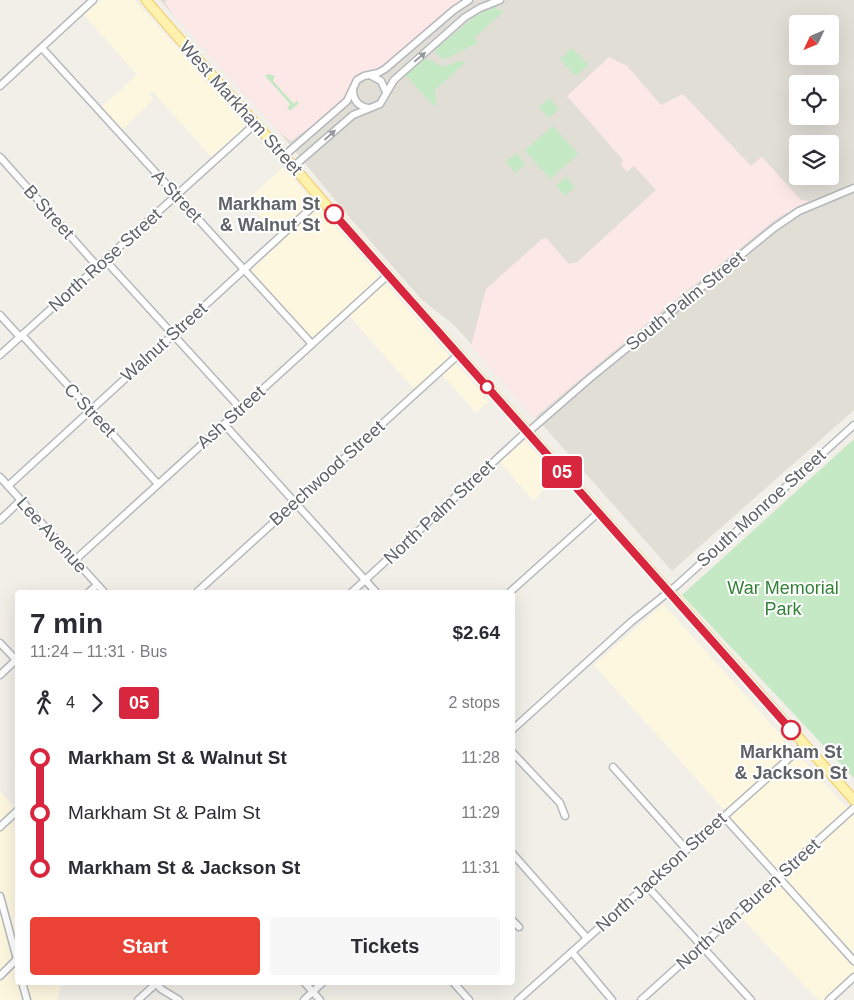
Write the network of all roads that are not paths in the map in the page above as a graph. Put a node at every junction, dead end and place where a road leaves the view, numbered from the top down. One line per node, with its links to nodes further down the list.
1 (94, 0): 5 (street)
2 (146, 0): 11 (main road, West Markham Street)
3 (469, 0): 6 (street)
4 (500, 0): 9 (street, one-way to 4)
5 (42, 48): 7 (street); 16 (street, A Street)
6 (370, 75): 8 (street); 9 (street)
7 (0, 86)
8 (353, 90): 10 (street); 12 (street)
9 (386, 92): 10 (street)
10 (369, 108): 14 (street, one-way to 10)
11 (255, 124): 12 (main road, West Markham Street); 16 (street, North Rose Street)
12 (285, 155): 14 (main road, West Markham Street)
13 (0, 157): 19 (street, B Street)
14 (294, 166): 17 (main road, West Markham Street)
15 (854, 188): 32 (street, South Palm Street)
16 (176, 196): 18 (street, North Rose Street); 20 (street, A Street)
17 (321, 199): 20 (street, Walnut Street); 21 (main road, West Markham Street)
18 (105, 260): 19 (street, North Rose Street); 23 (street)
19 (98, 267): 24 (street, North Rose Street)
20 (244, 270): 23 (street, Walnut Street); 25 (street, A Street)
21 (388, 275): 25 (street, Ash Street); 26 (main road, West Markham Street)
22 (0, 315): 24 (street, C Street)
23 (172, 334): 28 (street, Walnut Street); 29 (street)
24 (21, 336): 27 (street, North Rose Street); 28 (street, C Street)
25 (312, 344): 29 (street, Ash Street)
26 (458, 355): 32 (main road, West Markham Street); 37 (street, Beechwood Street)
27 (0, 356)
28 (90, 409): 34 (street, C Street); 35 (street, Walnut Street)
29 (241, 409): 30 (street, Ash Street)
30 (224, 424): 34 (street, Ash Street); 37 (street)
31 (854, 425): 49 (street, South Monroe Street)
32 (527, 433): 38 (main road, West Markham Street); 41 (street, North Palm Street)
33 (0, 477): 35 (street, Lee Avenue)
34 (158, 484): 40 (street, Ash Street)
35 (8, 486): 36 (street, Lee Avenue)
36 (21, 500): 39 (street); 40 (street, Lee Avenue)
37 (295, 502): 41 (street); 45 (street, Beechwood Street)
38 (598, 513): 48 (street); 49 (main road, West Markham Street)
39 (0, 520)
40 (75, 560): 42 (street, Lee Avenue)
41 (365, 580): 46 (street, North Palm Street); 47 (street)
42 (97, 585): 43 (street); 44 (street, Lee Avenue)
43 (91, 590)
44 (102, 590)
45 (198, 590)
46 (354, 590)
47 (374, 590)
48 (512, 590)
49 (668, 592): 54 (street, South Monroe Street); 55 (main road, West Markham Street)
50 (0, 643): 51 (street)
51 (15, 658)
52 (15, 662): 53 (street)
53 (0, 675)
54 (515, 727)
55 (804, 745): 58 (main road, West Markham Street); 62 (street, North Jackson Street)
56 (515, 755): 61 (street)
57 (613, 767): 64 (street)
58 (854, 800)
59 (854, 808): 66 (street, North Van Buren Street)
60 (15, 813): 63 (street)
61 (565, 816)
62 (724, 817): 64 (street, North Jackson Street); 66 (street)
63 (0, 827)
64 (686, 849): 67 (street, North Jackson Street)
65 (515, 855): 71 (street)
66 (778, 877): 72 (street, North Van Buren Street); 75 (street)
67 (646, 885): 71 (street, North Jackson Street); 72 (street)
68 (0, 896): 73 (street)
69 (515, 923): 70 (street)
70 (519, 927)
71 (587, 938): 74 (street, North Jackson Street)
72 (701, 946): 94 (street, North Van Buren Street); 95 (street)
73 (15, 952)
74 (572, 952): 92 (street, North Jackson Street); 93 (street)
75 (854, 961)
76 (15, 962): 77 (street)
77 (0, 976)
78 (854, 978): 96 (street)
79 (23, 985): 86 (street)
80 (154, 985): 87 (street)
81 (159, 985): 88 (street)
82 (307, 985): 85 (street)
83 (320, 985): 85 (street)
84 (456, 985): 91 (street)
85 (313, 992): 89 (street); 90 (street)
86 (27, 1000)
87 (138, 1000)
88 (179, 1000)
89 (304, 1000)
90 (320, 1000)
91 (469, 1000)
92 (518, 1000)
93 (612, 1000)
94 (641, 1000)
95 (751, 1000)
96 (829, 1000)

